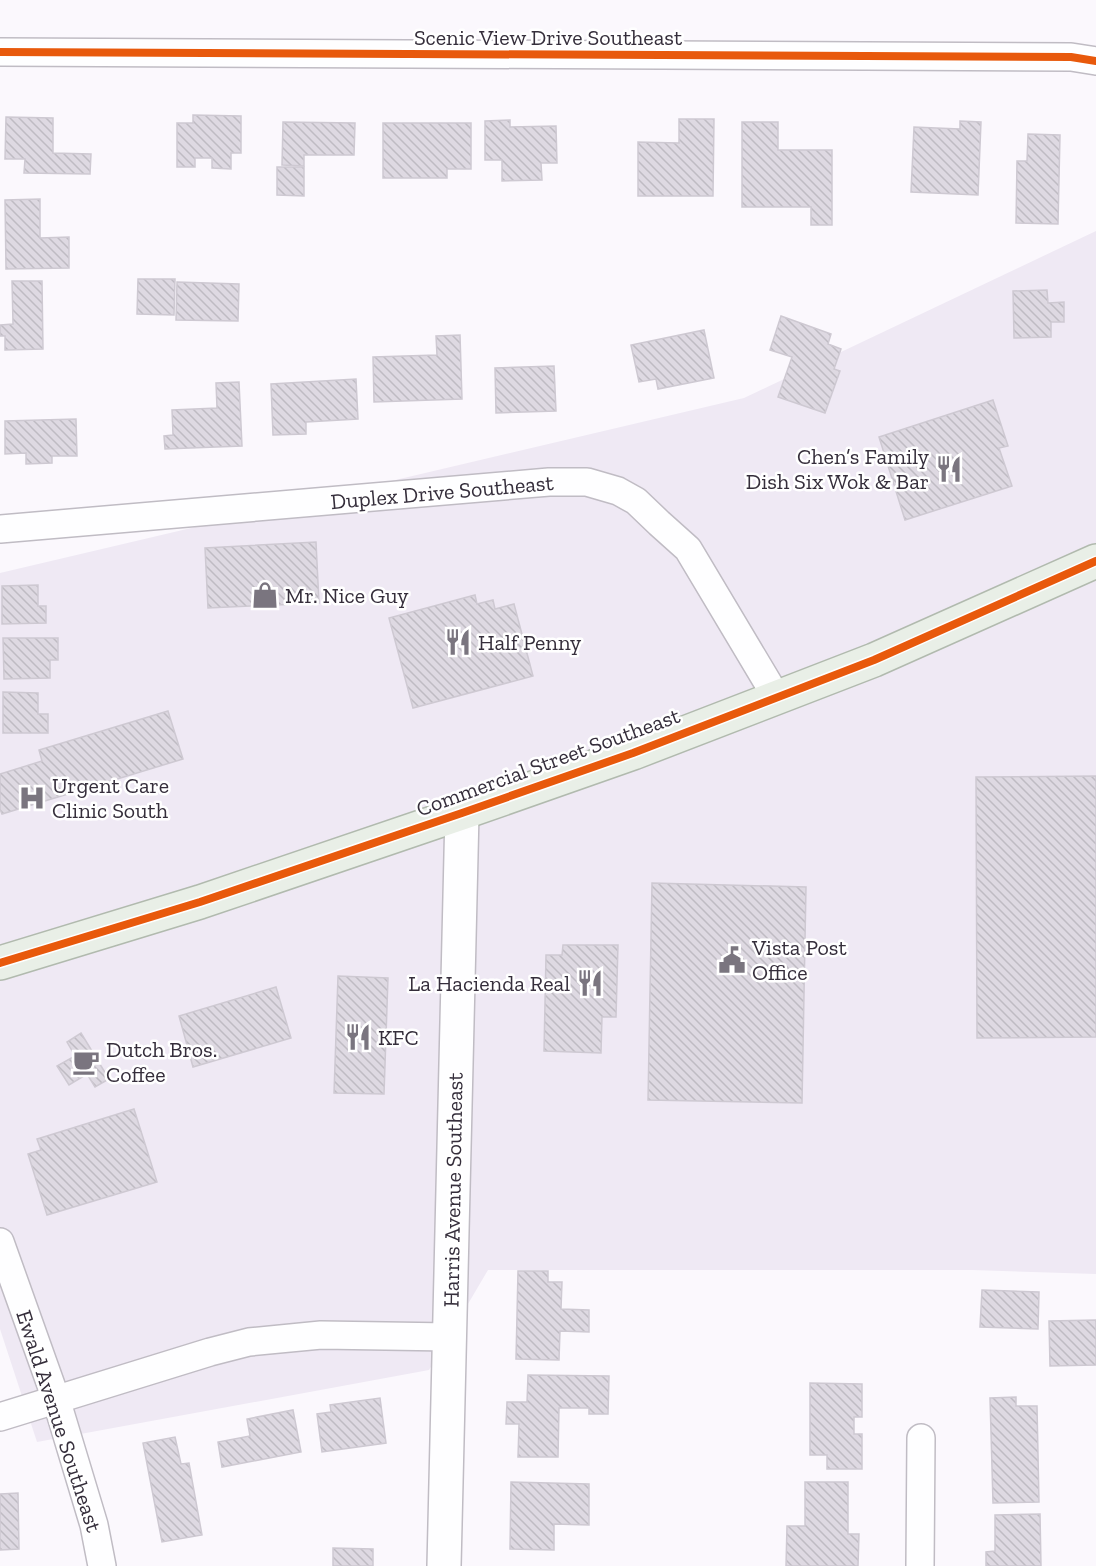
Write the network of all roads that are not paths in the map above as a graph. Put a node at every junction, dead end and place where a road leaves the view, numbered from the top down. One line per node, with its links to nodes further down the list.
1 (0, 52): 2 (street, Scenic View Drive Southeast)
2 (1096, 61)
3 (0, 529): 5 (street, Duplex Drive Southeast)
4 (1096, 561): 5 (main road, Commercial Street Southeast)
5 (777, 698): 6 (main road, Commercial Street Southeast)
6 (462, 813): 7 (main road, Commercial Street Southeast); 9 (street, Harris Avenue Southeast)
7 (0, 963)
8 (0, 1242): 10 (street, Ewald Avenue Southeast)
9 (450, 1338): 10 (street); 14 (street, Harris Avenue Southeast)
10 (56, 1399): 11 (street); 13 (street, Ewald Avenue Southeast)
11 (0, 1418)
12 (921, 1438): 15 (street)
13 (102, 1566)
14 (444, 1566)
15 (920, 1566)

